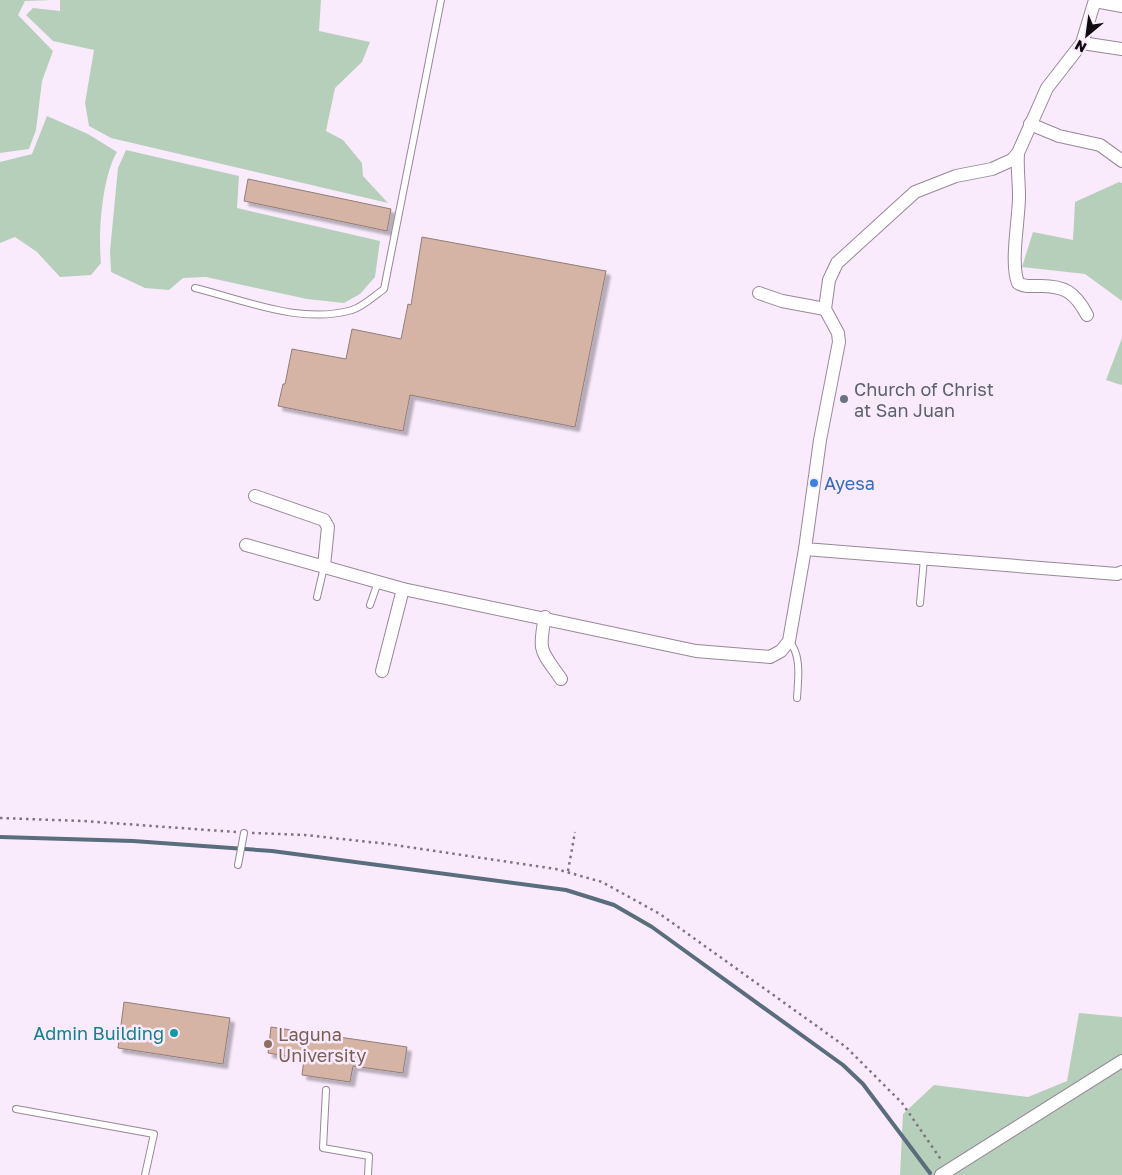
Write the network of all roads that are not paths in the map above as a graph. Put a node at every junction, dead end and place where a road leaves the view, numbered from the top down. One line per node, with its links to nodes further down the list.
1 (441, 0): 9 (lane)
2 (1095, 0): 3 (street); 4 (street)
3 (1122, 6)
4 (1082, 43): 5 (street); 6 (street)
5 (1122, 49)
6 (1030, 124): 7 (street); 8 (street)
7 (1018, 153): 11 (street); 12 (street)
8 (1122, 161)
9 (195, 288)
10 (760, 293): 11 (street)
11 (825, 309): 15 (street)
12 (1088, 315)
13 (255, 496): 17 (street)
14 (246, 545): 17 (street)
15 (805, 549): 16 (street); 25 (street)
16 (924, 558): 18 (street); 22 (lane)
17 (324, 566): 19 (street); 21 (lane)
18 (1122, 572)
19 (378, 582): 20 (street); 23 (lane)
20 (403, 589): 24 (street); 26 (street)
21 (317, 597)
22 (920, 603)
23 (370, 605)
24 (545, 618): 25 (street); 27 (street)
25 (789, 641): 28 (lane)
26 (382, 671)
27 (561, 679)
28 (796, 698)
29 (244, 833): 30 (lane)
30 (238, 865)
31 (1122, 1061): 34 (street)
32 (326, 1090): 36 (lane)
33 (16, 1109): 35 (lane)
34 (945, 1173)
35 (145, 1175)
36 (368, 1175)

